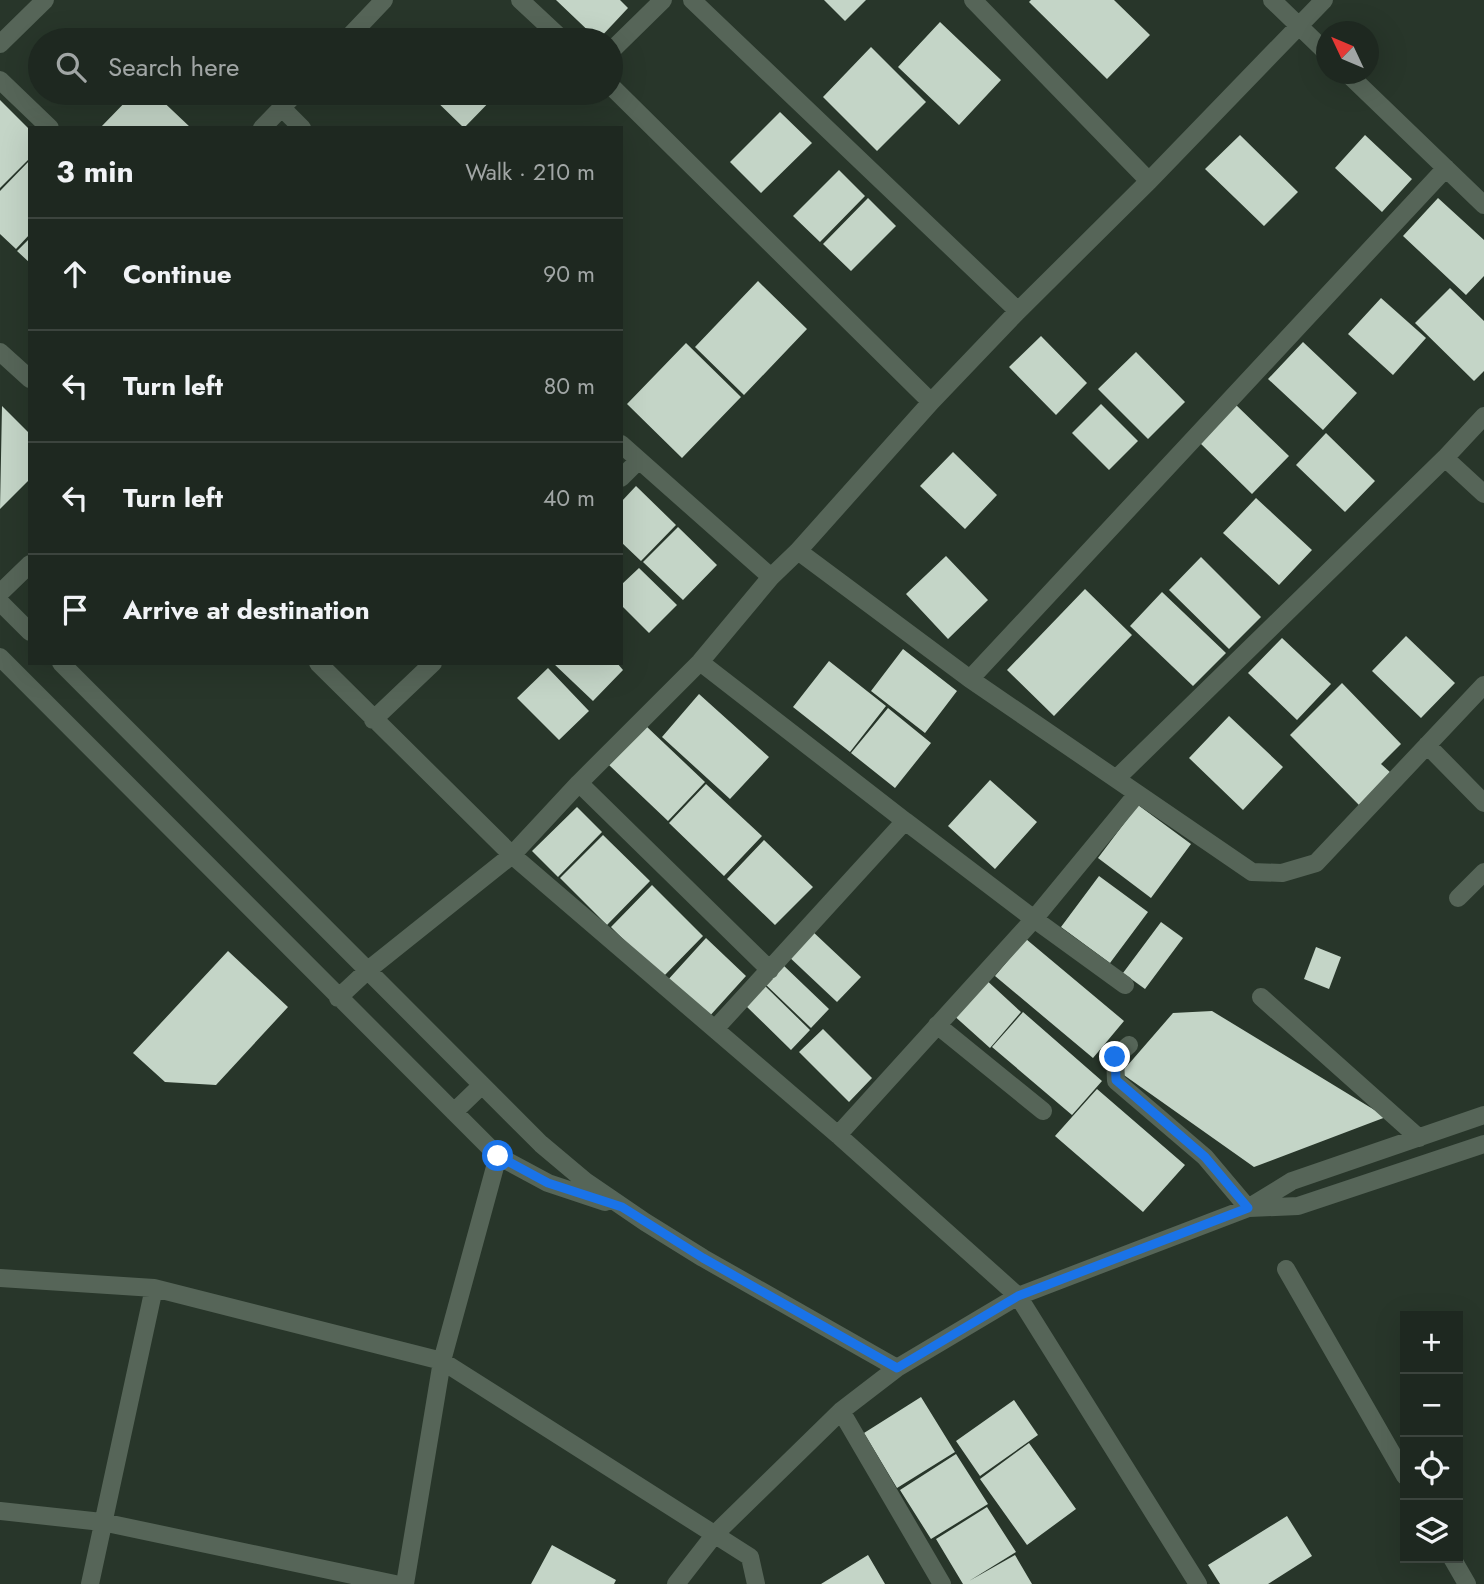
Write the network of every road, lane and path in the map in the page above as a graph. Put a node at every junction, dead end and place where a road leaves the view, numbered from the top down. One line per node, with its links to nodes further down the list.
1 (45, 0): 14 (street)
2 (384, 0): 10 (street)
3 (520, 0): 11 (street)
4 (663, 0): 12 (street)
5 (692, 0): 26 (street)
6 (973, 0): 24 (street)
7 (1272, 0): 9 (street)
8 (1324, 0): 9 (street)
9 (1299, 26): 13 (street); 24 (street)
10 (357, 28)
11 (550, 28)
12 (623, 39)
13 (1316, 42)
14 (0, 44)
15 (0, 80): 20 (street)
16 (1358, 84): 23 (street)
17 (623, 98): 29 (street)
18 (285, 105): 19 (street)
19 (282, 108): 21 (street); 22 (street)
20 (48, 126)
21 (264, 126)
22 (300, 126)
23 (1446, 168): 25 (street); 47 (street)
24 (1149, 181): 26 (street)
25 (1484, 205)
26 (1018, 310): 29 (street)
27 (0, 352): 28 (street)
28 (28, 377)
29 (931, 402): 36 (street)
30 (1484, 416): 32 (street)
31 (623, 446): 33 (street)
32 (1445, 458): 35 (street); 51 (street)
33 (638, 461): 34 (street); 38 (street)
34 (623, 476)
35 (1484, 494)
36 (798, 551): 38 (street); 47 (street)
37 (28, 566): 39 (street)
38 (771, 577): 43 (street)
39 (0, 593)
40 (0, 602): 41 (street)
41 (28, 630)
42 (0, 657): 64 (street)
43 (699, 662): 52 (street); 55 (street)
44 (63, 665): 61 (street)
45 (320, 665): 49 (street)
46 (431, 665): 49 (street)
47 (970, 679): 51 (street)
48 (1484, 685): 50 (street)
49 (373, 720): 56 (street)
50 (1427, 745): 53 (street); 54 (street)
51 (1117, 778): 53 (street)
52 (579, 783): 56 (street); 60 (street)
53 (1137, 794): 59 (street)
54 (1484, 803)
55 (905, 821): 59 (street); 60 (street)
56 (512, 855): 61 (street); 66 (street)
57 (1484, 872): 58 (street)
58 (1458, 898)
59 (1034, 919): 62 (street); 65 (street)
60 (770, 970): 66 (street)
61 (368, 971): 64 (street); 68 (street)
62 (1125, 985)
63 (1261, 997): 73 (street)
64 (338, 998): 70 (street)
65 (937, 1025): 69 (street); 72 (street)
66 (715, 1029): 72 (street)
67 (1129, 1045): 77 (street)
68 (482, 1085): 70 (street); 76 (street)
69 (1043, 1111)
70 (454, 1112): 75 (street)
71 (1484, 1115): 73 (street)
72 (838, 1135): 81 (street)
73 (1419, 1138): 77 (street)
74 (1484, 1144): 77 (street)
75 (498, 1156): 76 (street); 82 (street)
76 (622, 1207): 83 (street)
77 (1248, 1208): 81 (street)
78 (1286, 1269): 85 (street)
79 (0, 1278): 80 (street)
80 (154, 1288): 82 (street); 87 (street)
81 (1018, 1296): 83 (street); 96 (street)
82 (442, 1361): 88 (street); 92 (street)
83 (897, 1368): 84 (street)
84 (841, 1411): 88 (street); 95 (street)
85 (1400, 1467)
86 (0, 1511): 87 (street)
87 (102, 1522): 90 (street); 91 (street)
88 (715, 1534): 93 (street); 94 (street)
89 (1455, 1563): 97 (street)
90 (90, 1584)
91 (395, 1584)
92 (405, 1584)
93 (676, 1584)
94 (756, 1584)
95 (942, 1584)
96 (1198, 1584)
97 (1467, 1584)

